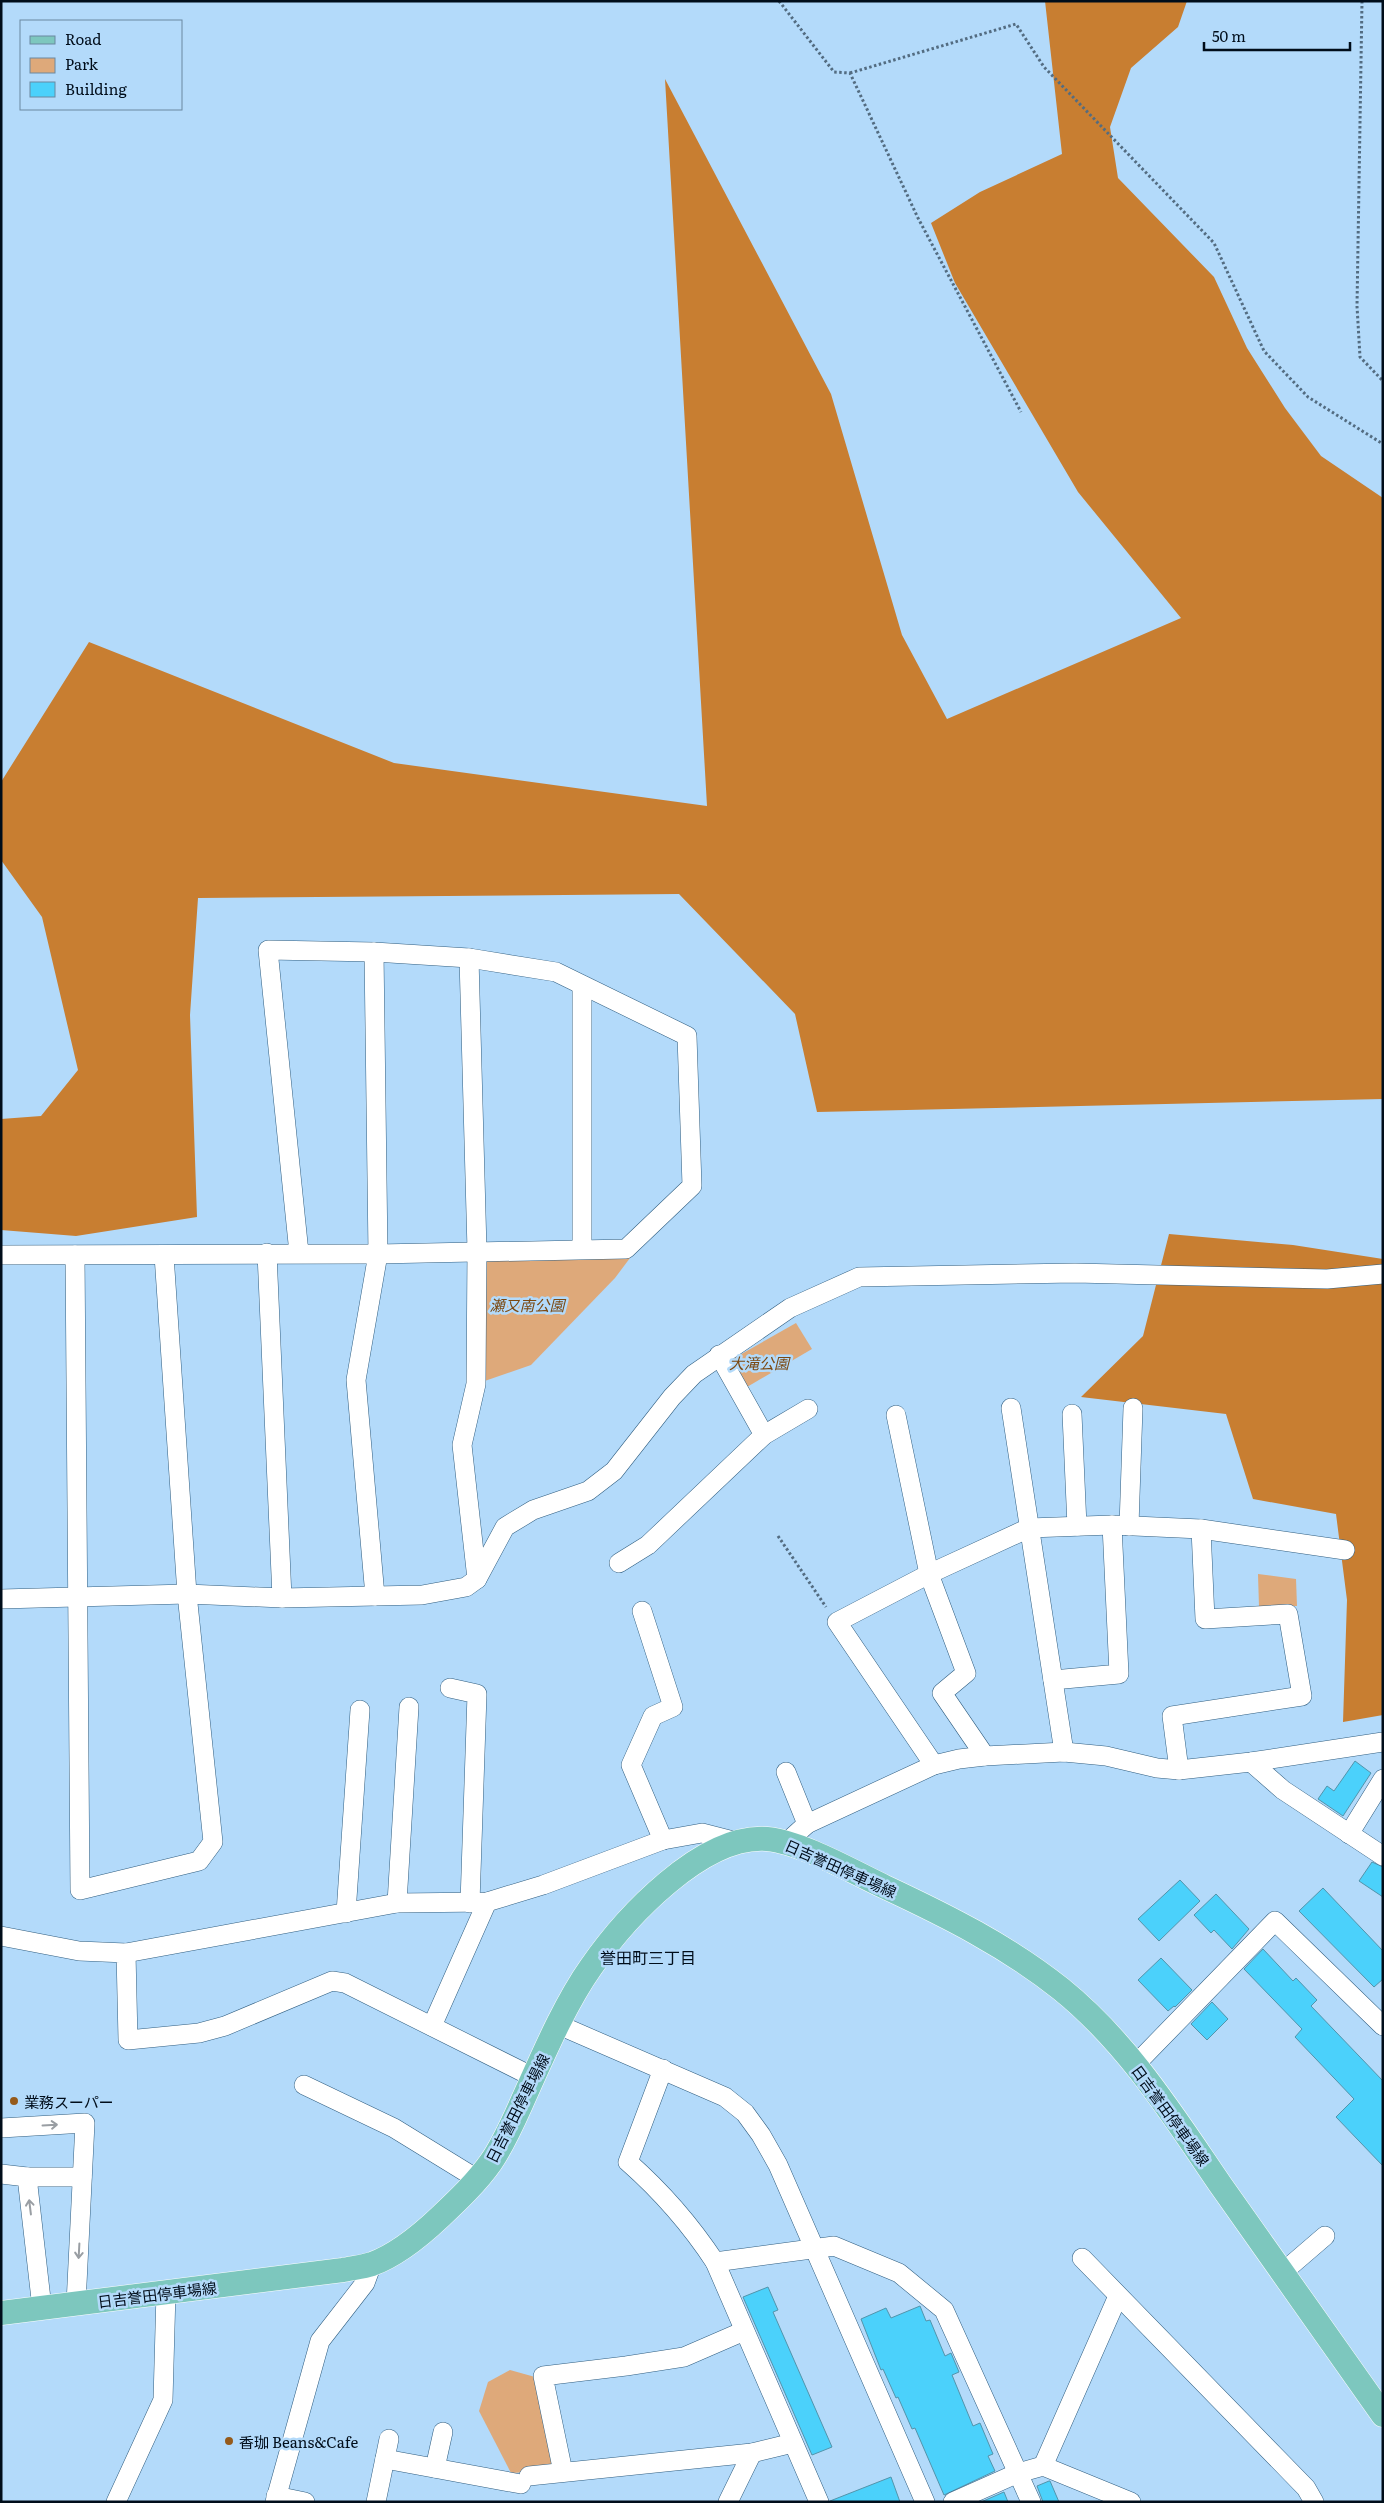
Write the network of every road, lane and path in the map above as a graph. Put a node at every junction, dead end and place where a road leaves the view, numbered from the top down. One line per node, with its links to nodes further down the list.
1 (779, 1): 3 (path)
2 (1362, 1): 4 (path)
3 (850, 73): 5 (path); 6 (path)
4 (1383, 381)
5 (1021, 412)
6 (1383, 444)
7 (374, 952): 8 (street); 13 (street); 14 (street)
8 (469, 958): 9 (street); 11 (street)
9 (582, 986): 10 (street); 10 (street)
10 (582, 1249): 11 (street)
11 (476, 1250): 14 (street); 34 (street)
12 (267, 1253): 13 (street); 17 (street); 38 (street)
13 (299, 1253): 14 (street)
14 (378, 1254): 37 (street)
15 (1, 1255): 16 (street)
16 (75, 1255): 17 (street); 36 (street)
17 (164, 1255): 35 (street)
18 (1383, 1274): 19 (street)
19 (719, 1356): 25 (street); 34 (street)
20 (1011, 1408): 28 (street)
21 (1133, 1408): 26 (street)
22 (808, 1409): 25 (street)
23 (1072, 1414): 27 (street)
24 (896, 1415): 33 (street)
25 (764, 1435): 32 (street)
26 (1121, 1525): 27 (street); 29 (street); 42 (street)
27 (1077, 1526): 28 (street)
28 (1029, 1528): 33 (street); 42 (street)
29 (1201, 1529): 31 (street); 51 (street)
30 (778, 1536): 41 (path)
31 (1345, 1550)
32 (619, 1563)
33 (929, 1574): 41 (street); 48 (street)
34 (477, 1579): 37 (street)
35 (187, 1594): 36 (street); 36 (street); 38 (street)
36 (77, 1596): 39 (street)
37 (375, 1596): 38 (street)
38 (282, 1598)
39 (1, 1599)
40 (642, 1611): 56 (street)
41 (837, 1622): 50 (street)
42 (1052, 1680): 47 (street)
43 (450, 1688): 61 (street)
44 (409, 1707): 60 (street)
45 (360, 1710): 62 (street)
46 (1383, 1742): 49 (street)
47 (1064, 1752): 48 (street); 51 (street)
48 (985, 1756): 50 (street)
49 (1251, 1762): 51 (street); 55 (street)
50 (934, 1764): 54 (street)
51 (1179, 1770)
52 (786, 1772): 54 (street)
53 (1383, 1779): 55 (street)
54 (807, 1824): 58 (street)
55 (1349, 1834): 59 (street)
56 (663, 1840): 57 (street); 61 (street)
57 (737, 1842): 58 (main road, 日吉誉田停車場線); 65 (main road, 日吉誉田停車場線)
58 (786, 1843): 68 (main road, 日吉誉田停車場線)
59 (1383, 1856)
60 (397, 1903): 61 (street); 62 (street)
61 (479, 1903): 66 (street)
62 (346, 1913): 64 (street)
63 (1, 1936): 64 (street)
64 (126, 1953): 66 (street)
65 (559, 2025): 69 (street); 70 (main road, 日吉誉田停車場線)
66 (432, 2026): 70 (street)
67 (1383, 2026): 68 (street)
68 (1135, 2065): 82 (main road, 日吉誉田停車場線)
69 (663, 2069): 78 (street); 80 (street)
70 (533, 2077): 76 (main road, 日吉誉田停車場線)
71 (304, 2085): 76 (street)
72 (1, 2128): 75 (street, one-way to 75)
73 (1, 2174): 74 (street)
74 (27, 2177): 75 (street); 86 (street, one-way to 74)
75 (82, 2177): 85 (street, one-way to 85)
76 (477, 2178): 81 (main road, 日吉誉田停車場線)
77 (1325, 2236): 82 (street)
78 (816, 2250): 80 (street); 98 (street); 105 (street)
79 (1082, 2258): 84 (street)
80 (715, 2262): 88 (street)
81 (372, 2264): 83 (main road, 日吉誉田停車場線); 99 (street)
82 (1282, 2273): 89 (main road, 日吉誉田停車場線)
83 (166, 2292): 85 (main road, 日吉誉田停車場線); 100 (street)
84 (1118, 2296): 95 (street); 109 (street)
85 (76, 2304): 86 (main road, 日吉誉田停車場線)
86 (42, 2308): 87 (main road, 日吉誉田停車場線)
87 (1, 2312)
88 (744, 2331): 92 (street); 97 (street)
89 (1383, 2415)
90 (443, 2432): 96 (street)
91 (389, 2439): 94 (street)
92 (793, 2443): 93 (street); 104 (street)
93 (752, 2453): 97 (street); 103 (street)
94 (385, 2459): 96 (street); 102 (street)
95 (1043, 2466): 98 (street); 108 (street)
96 (435, 2468): 97 (street)
97 (563, 2472)
98 (1018, 2473): 106 (street); 107 (street)
99 (276, 2499): 101 (street)
100 (116, 2502)
101 (305, 2502)
102 (376, 2502)
103 (728, 2502)
104 (818, 2502)
105 (925, 2502)
106 (953, 2502)
107 (1031, 2502)
108 (1131, 2502)
109 (1314, 2502)

